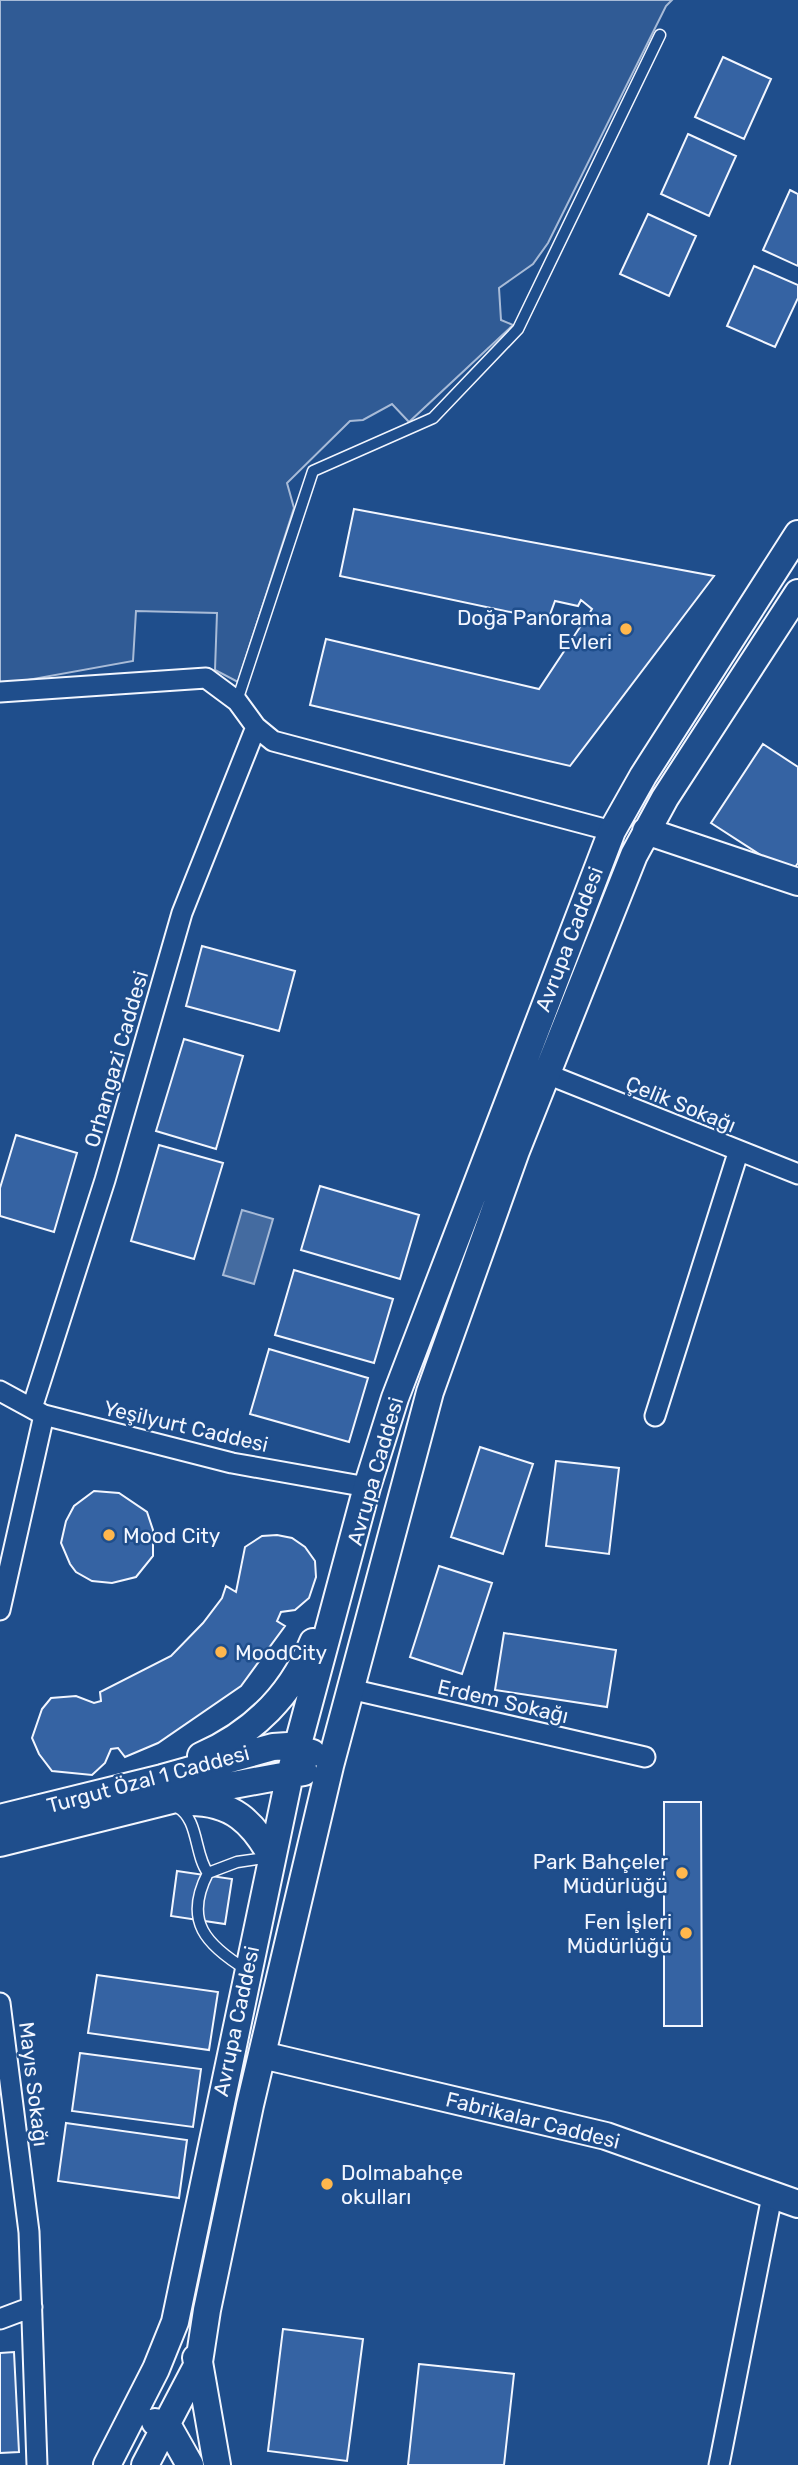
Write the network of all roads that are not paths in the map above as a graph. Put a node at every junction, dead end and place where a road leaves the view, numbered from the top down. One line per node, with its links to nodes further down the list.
1 (660, 35): 5 (lane)
2 (798, 534): 7 (main road, Avrupa Caddesi)
3 (798, 593): 8 (main road, Avrupa Caddesi)
4 (0, 692): 5 (street)
5 (237, 701): 6 (street)
6 (256, 727): 7 (street); 14 (street, Orhangazi Caddesi)
7 (612, 831): 16 (main road, Avrupa Caddesi)
8 (646, 831): 9 (main road); 10 (main road, Avrupa Caddesi)
9 (798, 882)
10 (547, 1074): 11 (street, Çelik Sokağı); 19 (main road, Avrupa Caddesi)
11 (738, 1153): 12 (street, Çelik Sokağı); 15 (street)
12 (798, 1174)
13 (0, 1391): 14 (street, Yeşilyurt Caddesi)
14 (38, 1412): 16 (street, Yeşilyurt Caddesi); 18 (street, Orhangazi Caddesi)
15 (655, 1416)
16 (367, 1487): 17 (main road, Avrupa Caddesi)
17 (341, 1592): 20 (main road, Avrupa Caddesi); 24 (main road)
18 (0, 1610)
19 (351, 1689): 21 (street, Erdem Sokağı); 22 (main road, Avrupa Caddesi)
20 (297, 1748): 22 (main road); 23 (main road, Avrupa Caddesi); 24 (main road, Turgut Özal 1 Caddesi)
21 (645, 1757)
22 (330, 1766): 23 (main road, Turgut Özal 1 Caddesi); 31 (main road, Avrupa Caddesi)
23 (290, 1774): 24 (main road, Turgut Özal 1 Caddesi); 27 (main road, Avrupa Caddesi)
24 (164, 1790): 25 (main road, Turgut Özal 1 Caddesi); 26 (main road, Turgut Özal 1 Caddesi); 27 (main road); 28 (lane)
25 (0, 1818)
26 (0, 1843)
27 (272, 1857): 28 (lane); 29 (main road, Avrupa Caddesi)
28 (208, 1873): 29 (lane)
29 (247, 1970): 36 (main road, Avrupa Caddesi)
30 (0, 2003): 34 (street, Mayıs Sokağı)
31 (262, 2055): 32 (main road, Fabrikalar Caddesi); 37 (main road, Avrupa Caddesi)
32 (772, 2196): 33 (main road, Fabrikalar Caddesi); 45 (street)
33 (798, 2204)
34 (32, 2308): 35 (street); 40 (street, Mayıs Sokağı)
35 (0, 2319)
36 (169, 2339): 37 (main road); 38 (main road, Avrupa Caddesi)
37 (199, 2362): 39 (main road, Avrupa Caddesi); 44 (main road)
38 (137, 2403): 39 (main road); 41 (main road, Avrupa Caddesi)
39 (168, 2426): 42 (main road, Avrupa Caddesi); 43 (main road)
40 (37, 2465)
41 (107, 2465)
42 (145, 2465)
43 (190, 2465)
44 (217, 2465)
45 (719, 2465)

